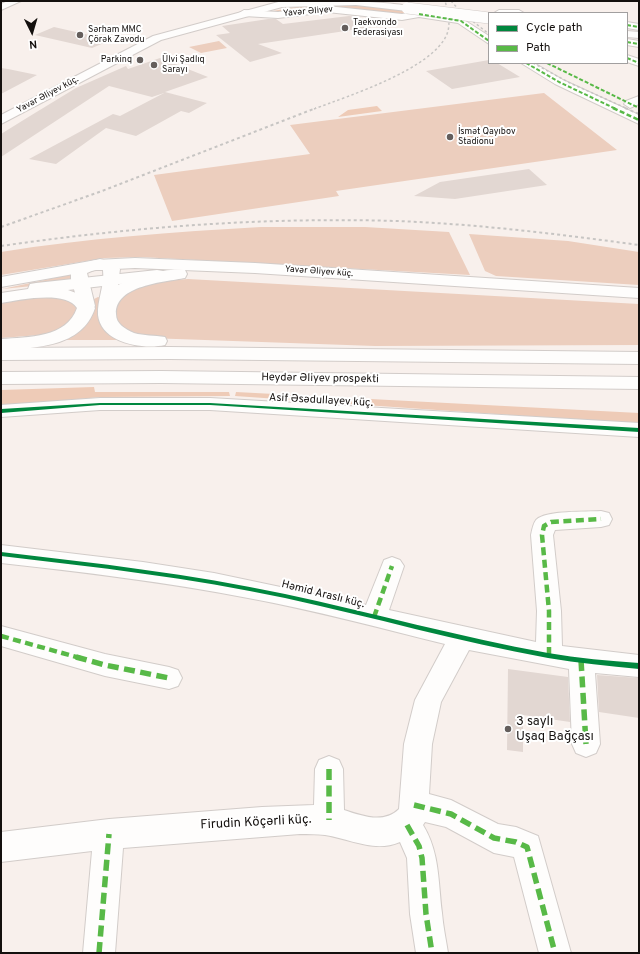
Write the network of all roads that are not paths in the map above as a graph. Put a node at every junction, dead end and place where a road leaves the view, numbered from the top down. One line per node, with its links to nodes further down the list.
1 (16, 1): 7 (street)
2 (256, 1): 8 (main road)
3 (282, 1): 4 (main road)
4 (303, 2): 5 (main road); 9 (main road, Yavər Əliyev küç.)
5 (353, 2): 6 (main road)
6 (410, 5): 10 (street); 11 (main road, bridge)
7 (1, 7)
8 (231, 8): 9 (main road); 14 (main road)
9 (244, 13): 10 (street, Yavər Əliyev); 27 (main road, Yavər Əliyev küç.)
10 (419, 14): 17 (street, Yavər Əliyev)
11 (488, 18)
12 (628, 26): 13 (street)
13 (639, 27)
14 (142, 33)
15 (628, 34): 16 (main road)
16 (639, 35)
17 (488, 40)
18 (628, 42): 19 (street)
19 (639, 44)
20 (628, 58): 21 (street)
21 (639, 62)
22 (528, 64): 28 (street)
23 (549, 64): 25 (street)
24 (46, 84): 26 (main road, Yavər Əliyev küç.)
25 (636, 104)
26 (1, 108)
27 (1, 120)
28 (639, 120)
29 (96, 265): 31 (main road); 32 (main road, Yavər Əliyev küç.); 33 (main road); 35 (main road, Yavər Əliyev küç.)
30 (179, 274): 31 (main road, Yavər Əliyev küç.); 37 (main road, Yavər Əliyev küç.); 38 (main road)
31 (112, 280): 33 (main road, Yavər Əliyev küç.); 38 (main road)
32 (1, 282)
33 (80, 284): 34 (main road, Yavər Əliyev küç.); 39 (main road)
34 (1, 293)
35 (639, 293)
36 (1, 298): 39 (main road)
37 (639, 299)
38 (107, 305): 42 (main road)
39 (86, 306): 40 (main road)
40 (1, 344)
41 (1, 354): 42 (main road)
42 (445, 356): 43 (main road)
43 (639, 358)
44 (1, 378): 45 (main road, Heydər Əliyev prospekti)
45 (639, 383)
46 (1, 411): 47 (street, Asif Əsədullayev küç.)
47 (639, 430)
48 (601, 519): 54 (street)
49 (1, 554): 51 (street, Həmid Araslı küç.)
50 (392, 566): 51 (street)
51 (374, 617): 53 (street, Həmid Araslı küç.)
52 (1, 636): 57 (street)
53 (462, 638): 54 (street, Həmid Araslı küç.); 60 (street)
54 (550, 656): 55 (street, Həmid Araslı küç.)
55 (581, 660): 56 (street, Həmid Araslı küç.); 58 (street)
56 (639, 666)
57 (169, 678)
58 (586, 744)
59 (329, 769): 61 (street)
60 (410, 815): 61 (street, Firudin Köçərli küç.); 65 (street); 66 (street)
61 (329, 820): 62 (street, Firudin Köçərli küç.)
62 (109, 834): 63 (street, Firudin Köçərli küç.); 64 (street)
63 (1, 847)
64 (99, 953)
65 (432, 953)
66 (555, 953)

